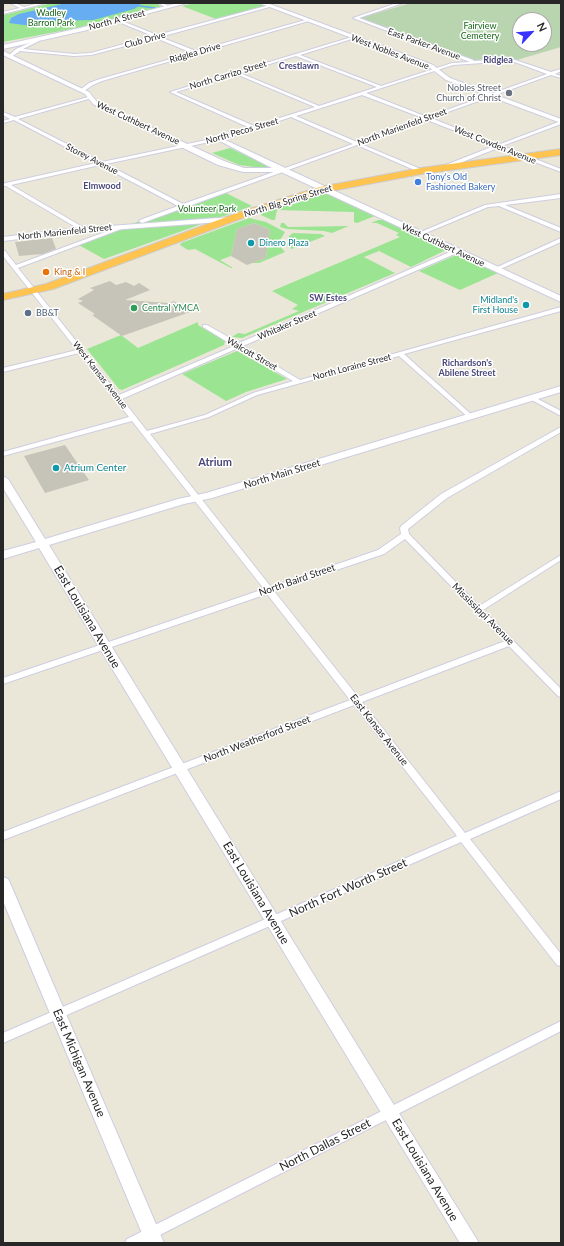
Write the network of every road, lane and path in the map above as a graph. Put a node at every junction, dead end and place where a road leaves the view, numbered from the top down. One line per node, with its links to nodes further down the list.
1 (12, 3): 8 (street)
2 (44, 3): 8 (street)
3 (161, 3): 9 (street)
4 (184, 3): 9 (street, North A Street)
5 (262, 3): 7 (street, West Nobles Avenue)
6 (401, 3): 21 (street, East Parker Avenue)
7 (271, 6): 12 (street, West Nobles Avenue); 13 (street, Club Drive)
8 (24, 8): 10 (street)
9 (167, 8): 11 (street, North A Street)
10 (3, 13)
11 (117, 20): 13 (street); 15 (street, North A Street)
12 (310, 20): 14 (street, West Nobles Avenue); 18 (street, Ridglea Drive)
13 (157, 37): 17 (street, Club Drive); 18 (street)
14 (353, 38): 20 (street, North Carrizo Street); 22 (street, West Nobles Avenue)
15 (38, 40): 16 (street, North A Street); 17 (street)
16 (3, 47)
17 (17, 50): 19 (street)
18 (196, 53): 28 (street, Ridglea Drive)
19 (6, 54): 28 (street, West Cuthbert Avenue)
20 (296, 55): 24 (street, North Carrizo Street); 27 (street)
21 (477, 63): 22 (street, North Pecos Street); 25 (street, East Parker Avenue)
22 (436, 69): 27 (street, North Pecos Street); 30 (street, West Nobles Avenue)
23 (561, 70): 25 (street, North Marienfeld Street)
24 (236, 73): 32 (street); 39 (street, North Carrizo Street)
25 (551, 74): 26 (street); 30 (street, North Marienfeld Street)
26 (561, 77)
27 (380, 87): 29 (street, North Pecos Street)
28 (82, 91): 31 (street, West Cuthbert Avenue)
29 (362, 93): 32 (street, North Pecos Street); 35 (street, West Cowden Avenue)
30 (491, 95): 35 (street, North Marienfeld Street); 38 (street, West Nobles Avenue)
31 (90, 97): 36 (street); 42 (street, West Cuthbert Avenue)
32 (319, 107): 34 (street, North Pecos Street)
33 (3, 113): 36 (street, Storey Avenue)
34 (292, 116): 39 (street, North Pecos Street); 41 (street)
35 (426, 118): 41 (street, North Marienfeld Street); 43 (street, West Cowden Avenue)
36 (14, 119): 37 (street); 46 (street, Storey Avenue)
37 (3, 122)
38 (561, 122): 43 (street)
39 (254, 128): 40 (street, North Pecos Street)
40 (219, 138): 42 (street, North Pecos Street); 47 (street, West Cuthbert Avenue)
41 (356, 143): 47 (street, North Marienfeld Street); 49 (street)
42 (186, 146): 46 (street, North Pecos Street); 47 (street, West Cuthbert Avenue)
43 (498, 147): 45 (street, West Cowden Avenue); 48 (street)
44 (561, 152): 45 (highway, North Big Spring Street)
45 (525, 157): 48 (highway, North Big Spring Street); 50 (street, West Cowden Avenue)
46 (101, 164): 52 (street, North Pecos Street); 56 (street, Storey Avenue)
47 (285, 168): 53 (street, West Cuthbert Avenue); 56 (street, North Marienfeld Street)
48 (444, 168): 49 (highway, North Big Spring Street)
49 (421, 171): 53 (highway, North Big Spring Street)
50 (561, 171)
51 (12, 180): 52 (street)
52 (4, 184): 60 (street)
53 (324, 189): 57 (highway, North Big Spring Street); 62 (street, West Cuthbert Avenue)
54 (561, 196): 55 (street)
55 (500, 204): 61 (street); 62 (street)
56 (182, 206): 58 (street, North Marienfeld Street)
57 (231, 218): 59 (street, North Marienfeld Street); 69 (highway, North Big Spring Street)
58 (142, 220)
59 (126, 226): 60 (street, North Marienfeld Street); 67 (street, North Marienfeld Street)
60 (84, 230): 63 (street, North Marienfeld Street)
61 (561, 230)
62 (419, 234): 65 (street, West Cuthbert Avenue)
63 (3, 239)
64 (561, 240): 68 (street)
65 (457, 251): 68 (street, West Cuthbert Avenue); 74 (street, Whitaker Street)
66 (3, 252): 67 (street, West Kansas Avenue)
67 (15, 267): 69 (street, West Kansas Avenue)
68 (496, 269): 71 (street, West Cuthbert Avenue)
69 (33, 290): 70 (highway, North Big Spring Street); 75 (street, West Kansas Avenue)
70 (3, 297)
71 (561, 299)
72 (561, 309): 76 (street, North Loraine Street)
73 (205, 326): 74 (street, Walcott Street)
74 (239, 346): 78 (street, Walcott Street); 80 (street, Whitaker Street)
75 (81, 351): 77 (street); 80 (street, West Kansas Avenue)
76 (400, 354): 78 (street, North Loraine Street); 83 (street)
77 (3, 370)
78 (299, 382): 86 (street, North Loraine Street)
79 (561, 389): 81 (street, North Main Street)
80 (118, 398): 84 (street, West Kansas Avenue)
81 (532, 398): 82 (street); 83 (street, North Main Street)
82 (561, 414)
83 (471, 416): 89 (street, North Main Street)
84 (134, 418): 86 (street, West Kansas Avenue); 87 (street)
85 (561, 429): 90 (street, North Baird Street)
86 (146, 433): 89 (street, West Kansas Avenue)
87 (3, 454)
88 (3, 479): 91 (street, East Louisiana Avenue)
89 (196, 498): 91 (street, North Main Street); 94 (street, East Kansas Avenue)
90 (405, 535): 94 (street, North Baird Street); 95 (street, Mississippi Avenue)
91 (42, 543): 92 (street, North Main Street); 97 (street, East Louisiana Avenue)
92 (3, 555)
93 (561, 557): 95 (street)
94 (269, 590): 97 (street, North Baird Street); 100 (street, East Kansas Avenue)
95 (478, 610): 96 (street, Mississippi Avenue)
96 (510, 642): 99 (street, Mississippi Avenue); 100 (street, North Weatherford Street)
97 (105, 646): 98 (street, North Baird Street); 101 (street, East Louisiana Avenue)
98 (3, 681)
99 (561, 694)
100 (356, 701): 101 (street, North Weatherford Street); 104 (street, East Kansas Avenue)
101 (180, 769): 103 (street, North Weatherford Street); 106 (street, East Louisiana Avenue)
102 (561, 795): 104 (street, North Fort Worth Street)
103 (3, 836)
104 (463, 838): 106 (street, North Fort Worth Street); 107 (street, East Kansas Avenue)
105 (3, 883): 108 (street, East Michigan Avenue)
106 (273, 920): 108 (street, North Fort Worth Street); 111 (street, East Louisiana Avenue)
107 (561, 962)
108 (58, 1014): 110 (street, North Fort Worth Street); 112 (street, East Michigan Avenue)
109 (561, 1026): 111 (street, North Dallas Street)
110 (3, 1038)
111 (390, 1112): 112 (street, North Dallas Street); 114 (street, East Louisiana Avenue)
112 (153, 1238): 113 (street, North Dallas Street)
113 (131, 1243)
114 (470, 1243)

